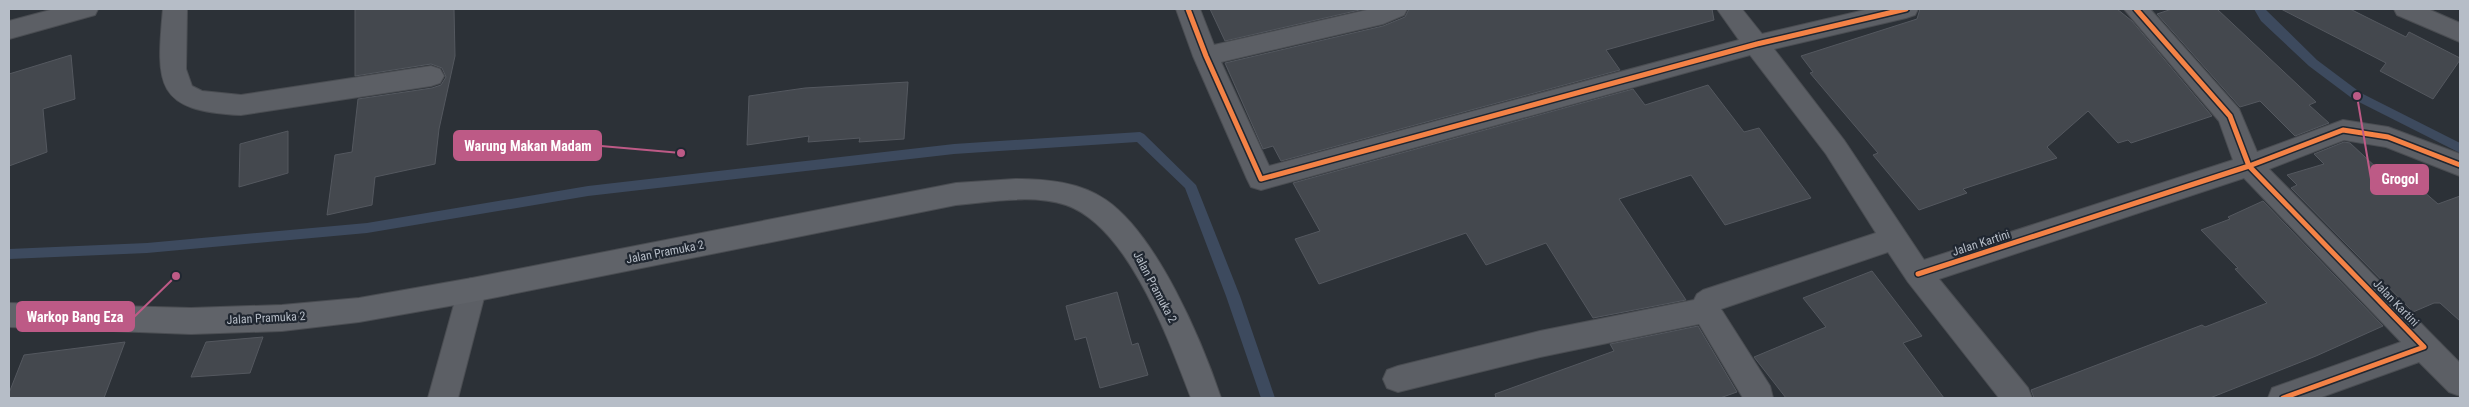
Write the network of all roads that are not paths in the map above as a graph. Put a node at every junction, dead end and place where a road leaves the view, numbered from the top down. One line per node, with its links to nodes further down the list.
1 (86, 9): 9 (street)
2 (175, 9): 13 (street)
3 (1188, 9): 12 (street)
4 (1395, 9): 12 (street)
5 (1729, 9): 11 (street)
6 (1906, 9): 11 (street)
7 (2136, 9): 15 (street)
8 (2406, 9): 10 (street)
9 (9, 30)
10 (2460, 34)
11 (1757, 44): 12 (street); 16 (street)
12 (1206, 56)
13 (431, 76)
14 (2460, 165): 15 (street, Jalan Kartini)
15 (2249, 166): 17 (street, Jalan Kartini); 21 (street, Jalan Kartini)
16 (1895, 238): 17 (street); 19 (street)
17 (1918, 274): 27 (street)
18 (472, 290): 20 (main road, Jalan Pramuka 2); 24 (street); 25 (main road, Jalan Pramuka 2)
19 (1706, 310): 22 (street); 26 (street)
20 (9, 314)
21 (2424, 347): 23 (street, Jalan Kartini); 28 (street)
22 (1398, 379)
23 (2460, 383)
24 (443, 398)
25 (1206, 398)
26 (1758, 398)
27 (2017, 398)
28 (2283, 398)

